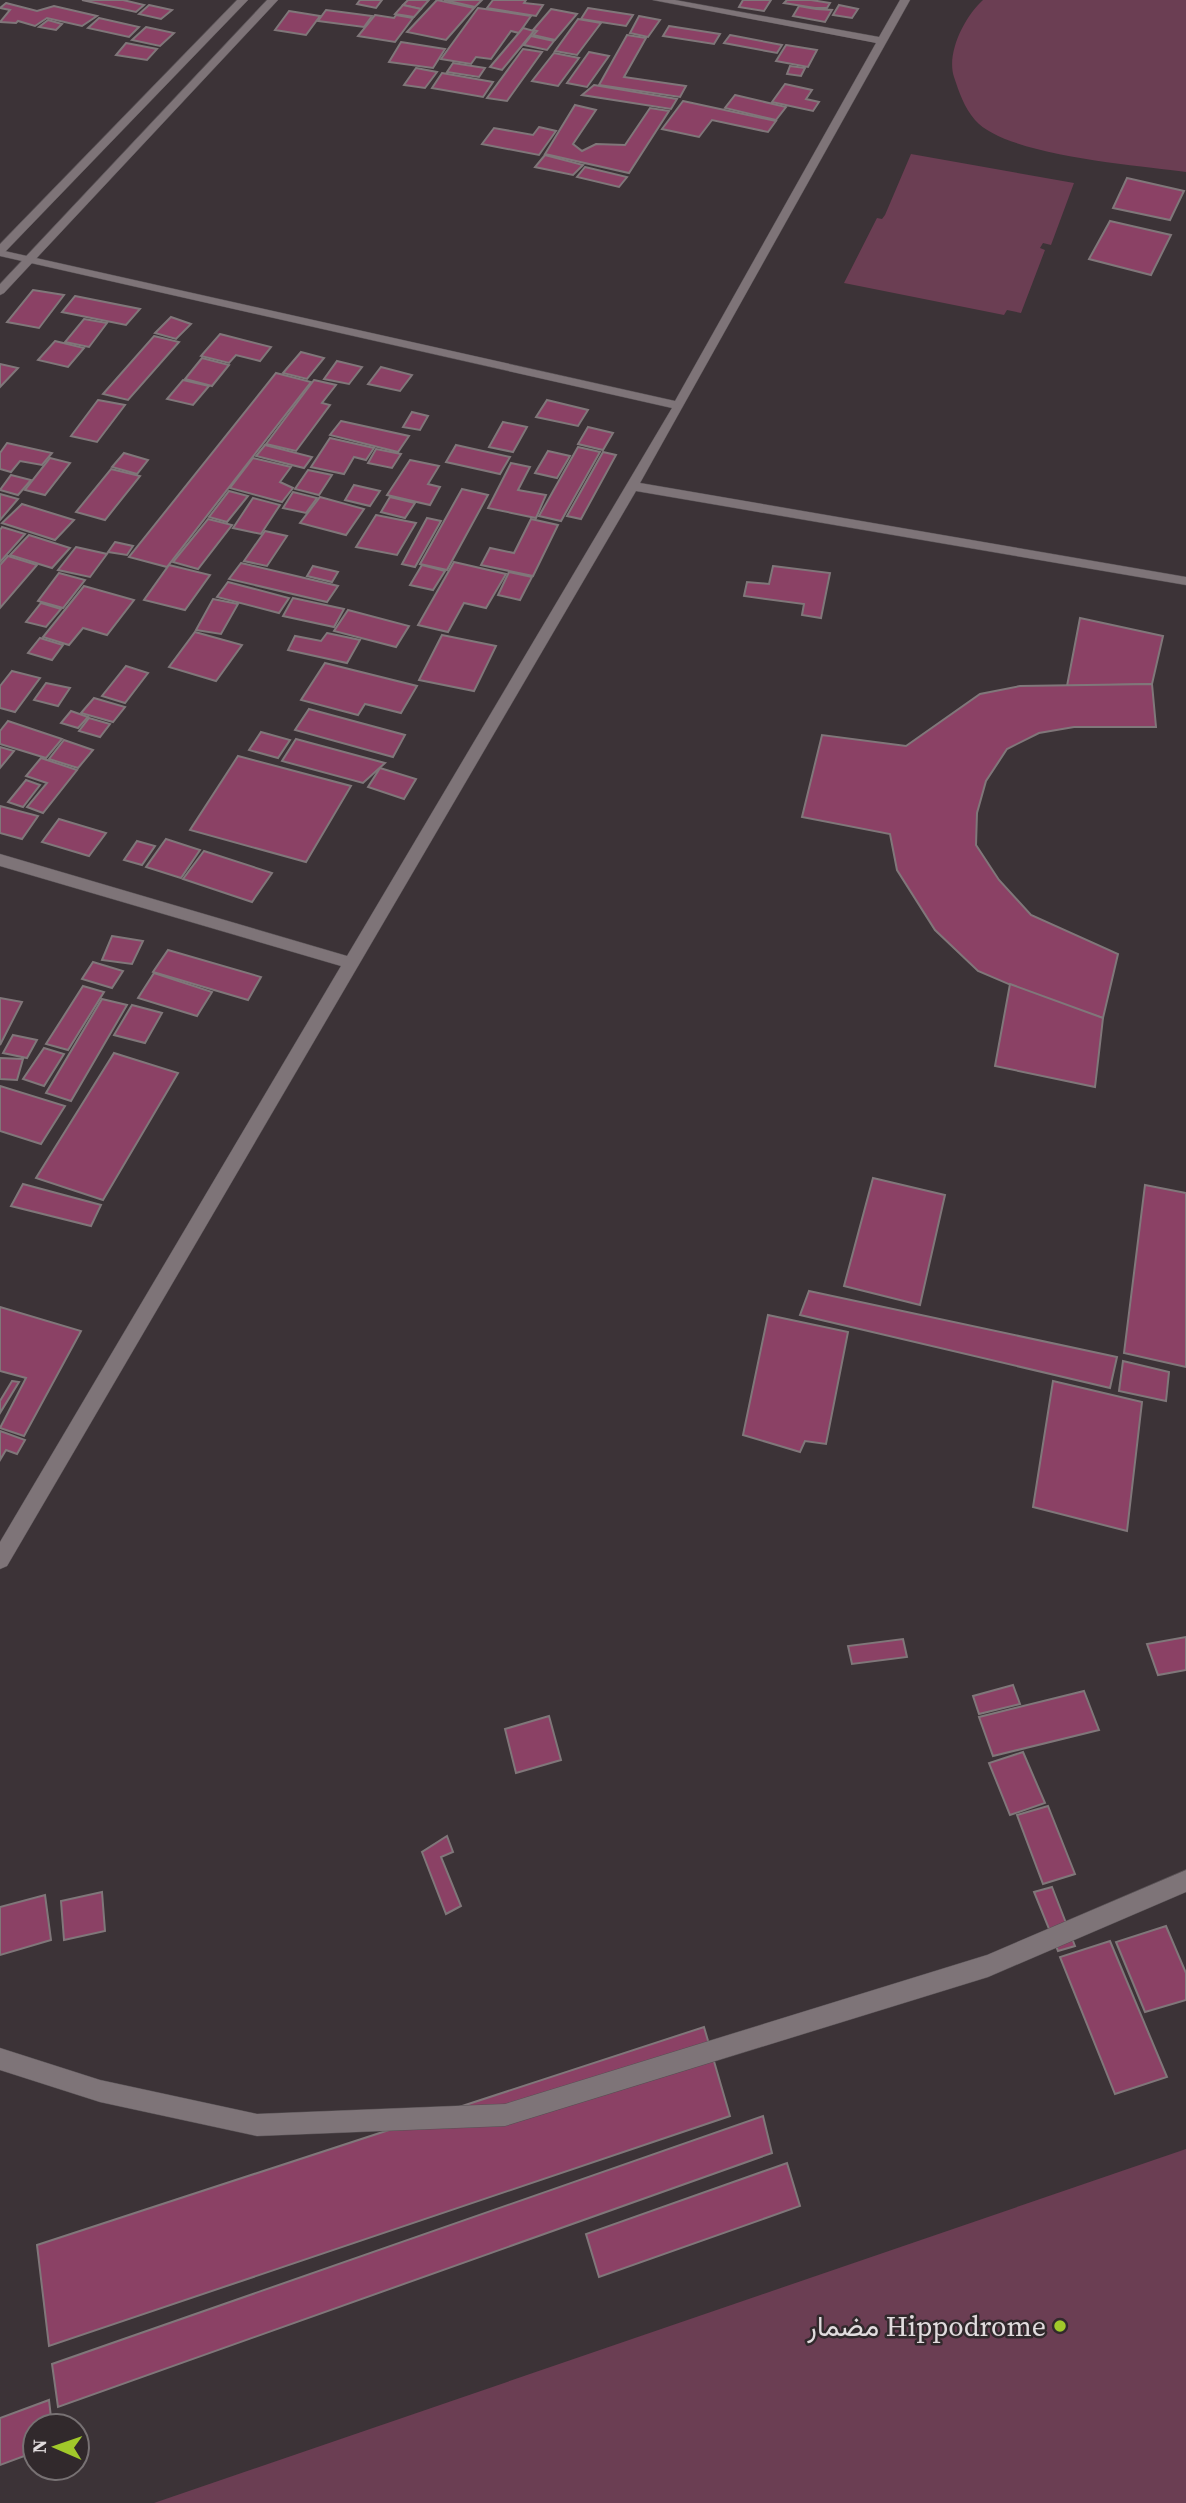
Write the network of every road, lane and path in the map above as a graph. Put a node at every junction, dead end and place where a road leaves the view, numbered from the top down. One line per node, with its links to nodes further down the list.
1 (243, 0): 6 (street)
2 (273, 0): 7 (street)
3 (658, 0): 5 (street)
4 (905, 0): 5 (street)
5 (883, 41): 9 (street)
6 (0, 252): 7 (street)
7 (28, 261): 8 (street); 9 (street)
8 (0, 291)
9 (679, 406): 10 (street)
10 (632, 486): 11 (street); 13 (street)
11 (1186, 581)
12 (0, 860): 13 (street)
13 (351, 963): 14 (street)
14 (0, 1560)
15 (1186, 1881): 16 (street)
16 (0, 2059)

